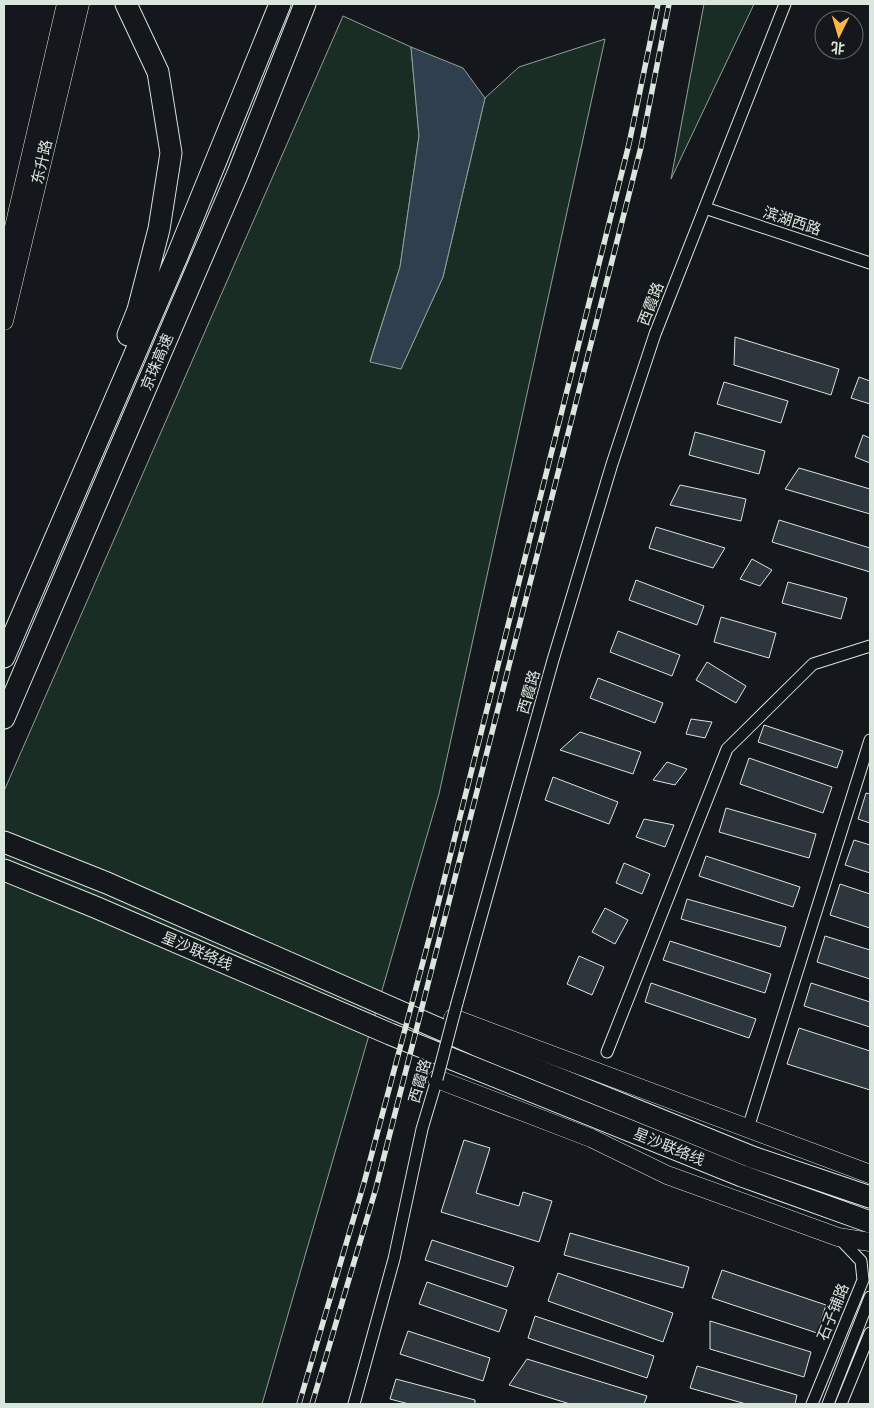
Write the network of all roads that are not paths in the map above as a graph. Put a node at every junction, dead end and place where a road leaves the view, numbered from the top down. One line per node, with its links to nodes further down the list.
1 (80, 4): 7 (main road, 东升路)
2 (126, 4): 14 (highway)
3 (280, 4): 14 (highway, 京珠高速)
4 (305, 4): 8 (highway, 京珠高速)
5 (317, 4): 8 (highway)
6 (785, 4): 9 (street, 西霞路)
7 (67, 16): 10 (main road, 东升路); 13 (main road, 东升路)
8 (238, 174): 17 (highway, 京珠高速)
9 (705, 208): 11 (street, 滨湖西路); 21 (street, 西霞路)
10 (7, 247): 12 (main road, 东升路)
11 (870, 262)
12 (4, 270)
13 (4, 321)
14 (41, 567): 16 (highway, 京珠高速)
15 (870, 646): 22 (street)
16 (4, 657)
17 (4, 718)
18 (870, 740): 24 (street)
19 (4, 842): 26 (highway)
20 (4, 870): 27 (highway, 星沙联络线)
21 (455, 1011): 23 (street, 西霞路, bridge); 24 (main road)
22 (607, 1052)
23 (437, 1079): 28 (main road); 32 (street, 西霞路)
24 (748, 1128): 25 (main road)
25 (869, 1173)
26 (870, 1197)
27 (870, 1222)
28 (838, 1237): 29 (main road); 33 (street, 石子铺路)
29 (870, 1242)
30 (870, 1297): 34 (street, 石子铺路)
31 (870, 1333): 35 (street)
32 (354, 1404)
33 (812, 1404)
34 (828, 1404)
35 (841, 1404)

